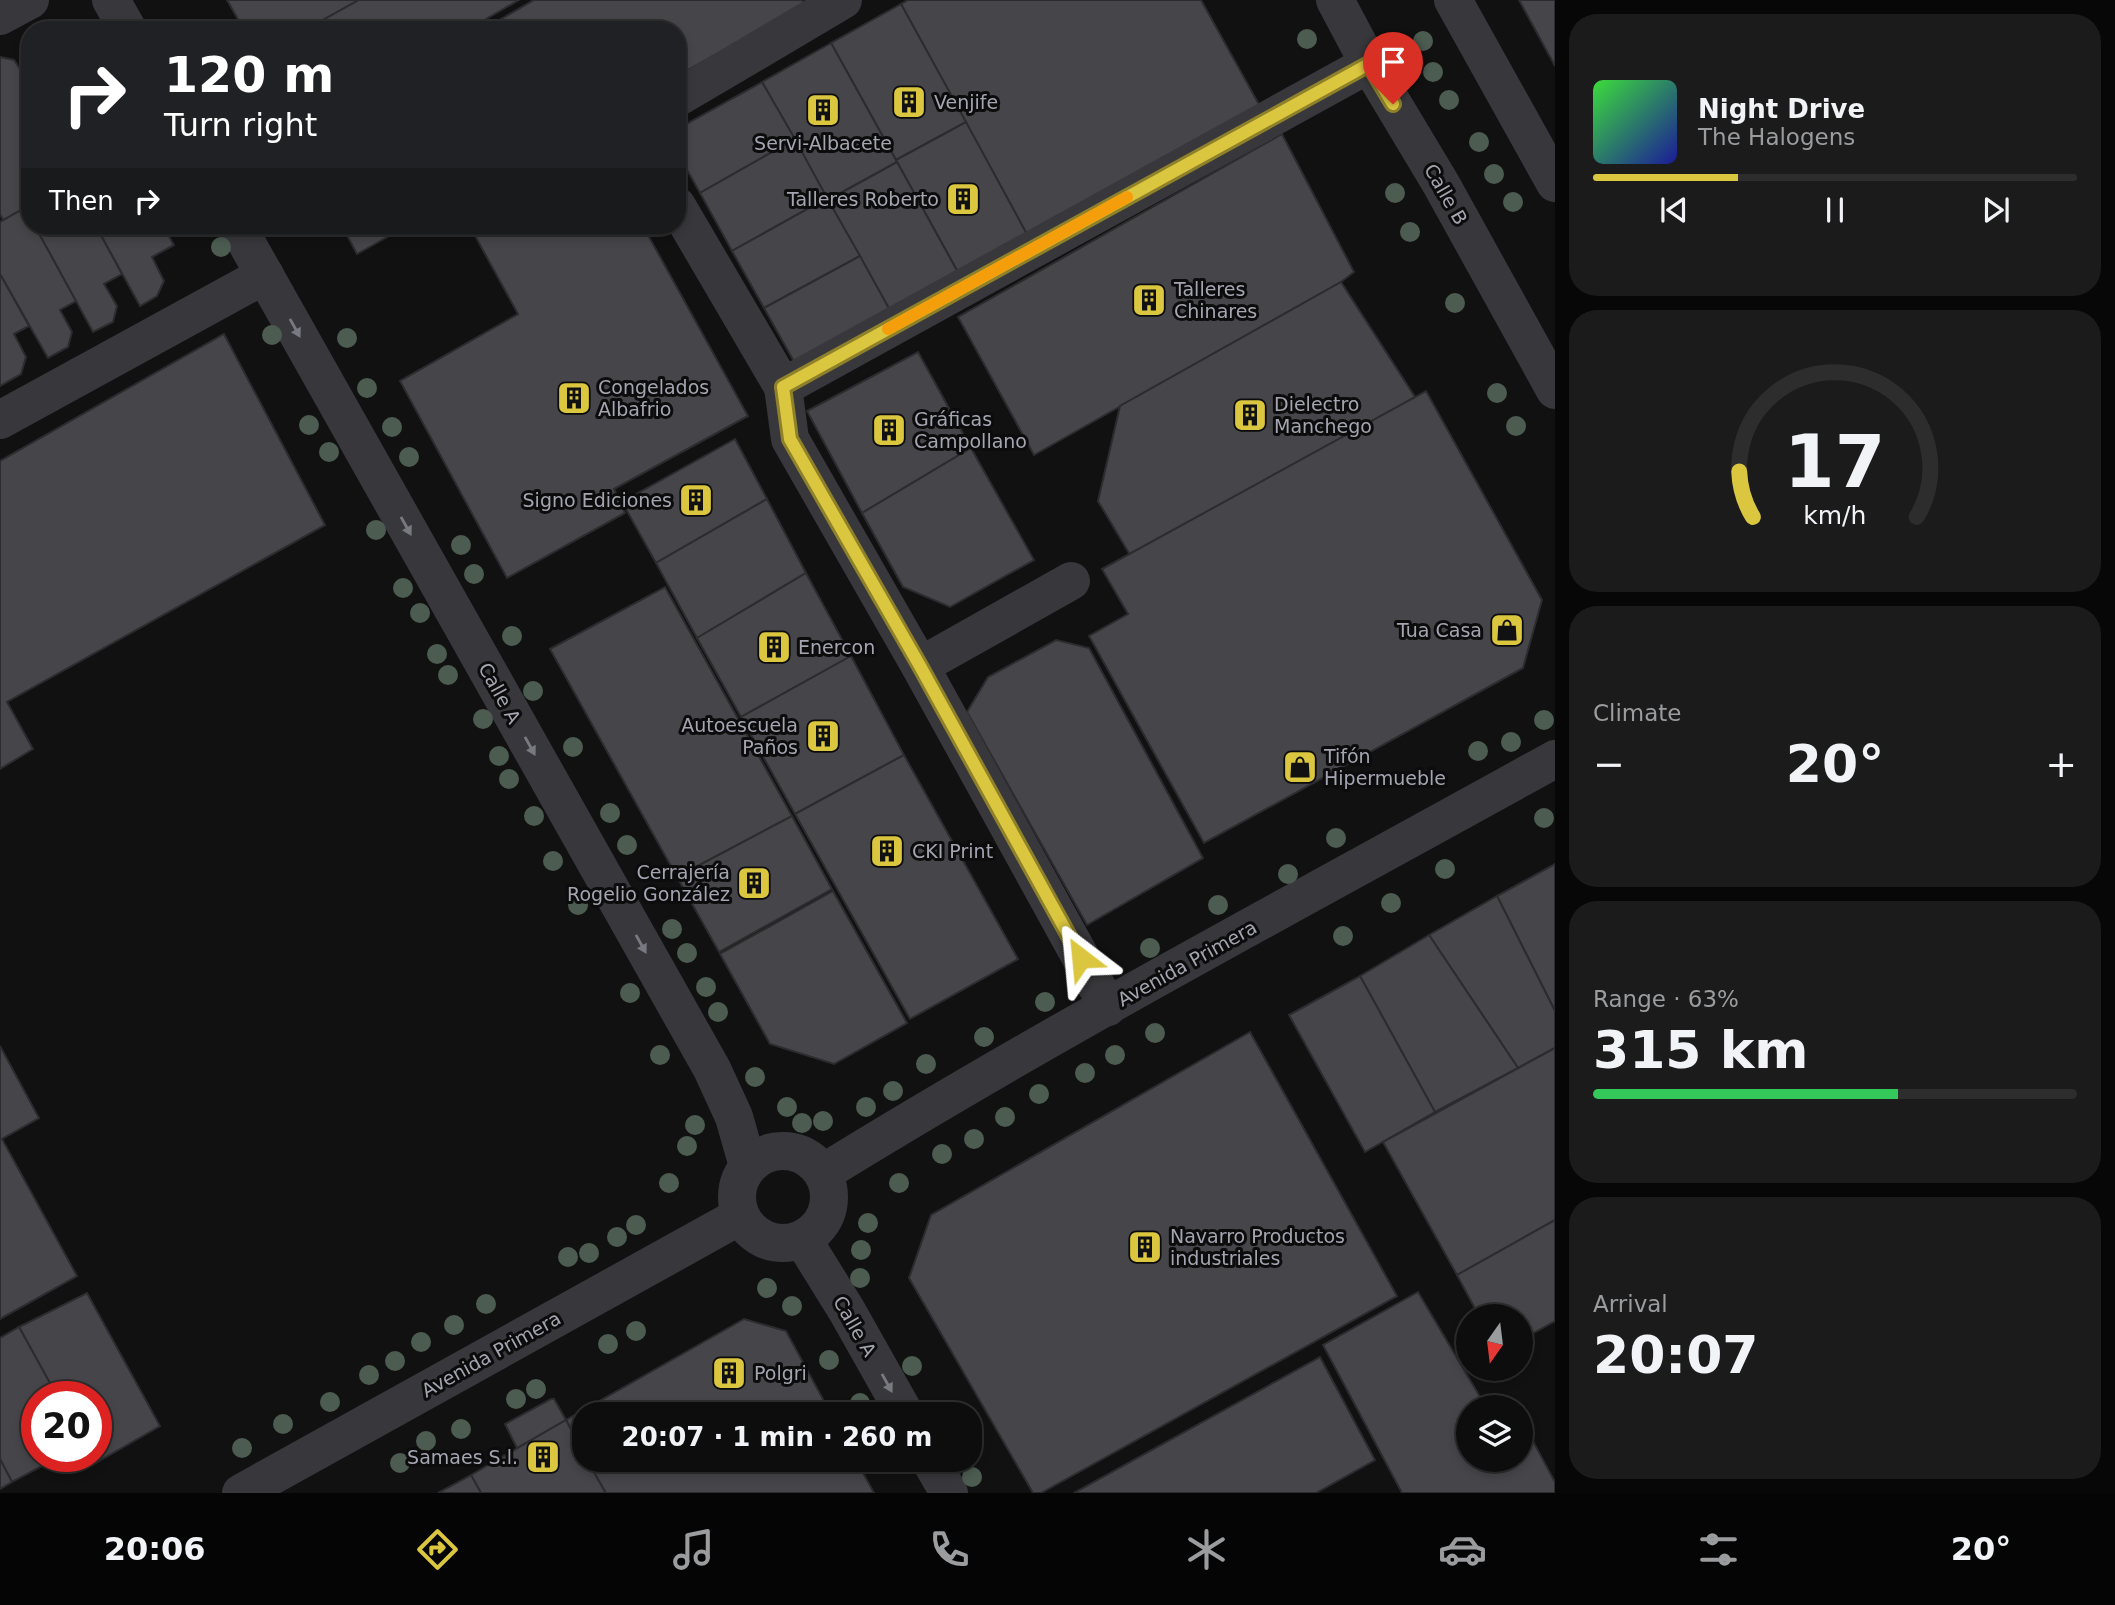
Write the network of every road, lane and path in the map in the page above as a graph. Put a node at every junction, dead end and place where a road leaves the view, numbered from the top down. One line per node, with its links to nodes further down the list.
1 (30, 0): 6 (street)
2 (111, 0): 7 (street)
3 (843, 0): 9 (street)
4 (1335, 0): 8 (street, Calle B)
5 (1453, 0): 10 (street)
6 (0, 16)
7 (123, 21)
8 (1369, 64): 14 (street); 15 (street, Calle B)
9 (686, 93)
10 (1555, 183)
11 (686, 221): 14 (street)
12 (242, 235): 13 (street, Calle A)
13 (265, 275): 16 (street); 21 (street, Calle A, one-way to 21)
14 (783, 387): 18 (street)
15 (1555, 390)
16 (0, 420)
17 (1071, 581): 18 (street)
18 (920, 666): 20 (street)
19 (1555, 759): 20 (street, Avenida Primera)
20 (1108, 1007): 22 (street, Avenida Primera)
21 (748, 1166): 22 (street); 23 (street)
22 (823, 1173): 24 (street)
23 (740, 1216): 24 (street); 27 (street, Avenida Primera)
24 (803, 1240): 25 (street, Calle A, one-way to 25)
25 (898, 1402)
26 (937, 1472): 28 (street)
27 (241, 1493)
28 (949, 1493)

